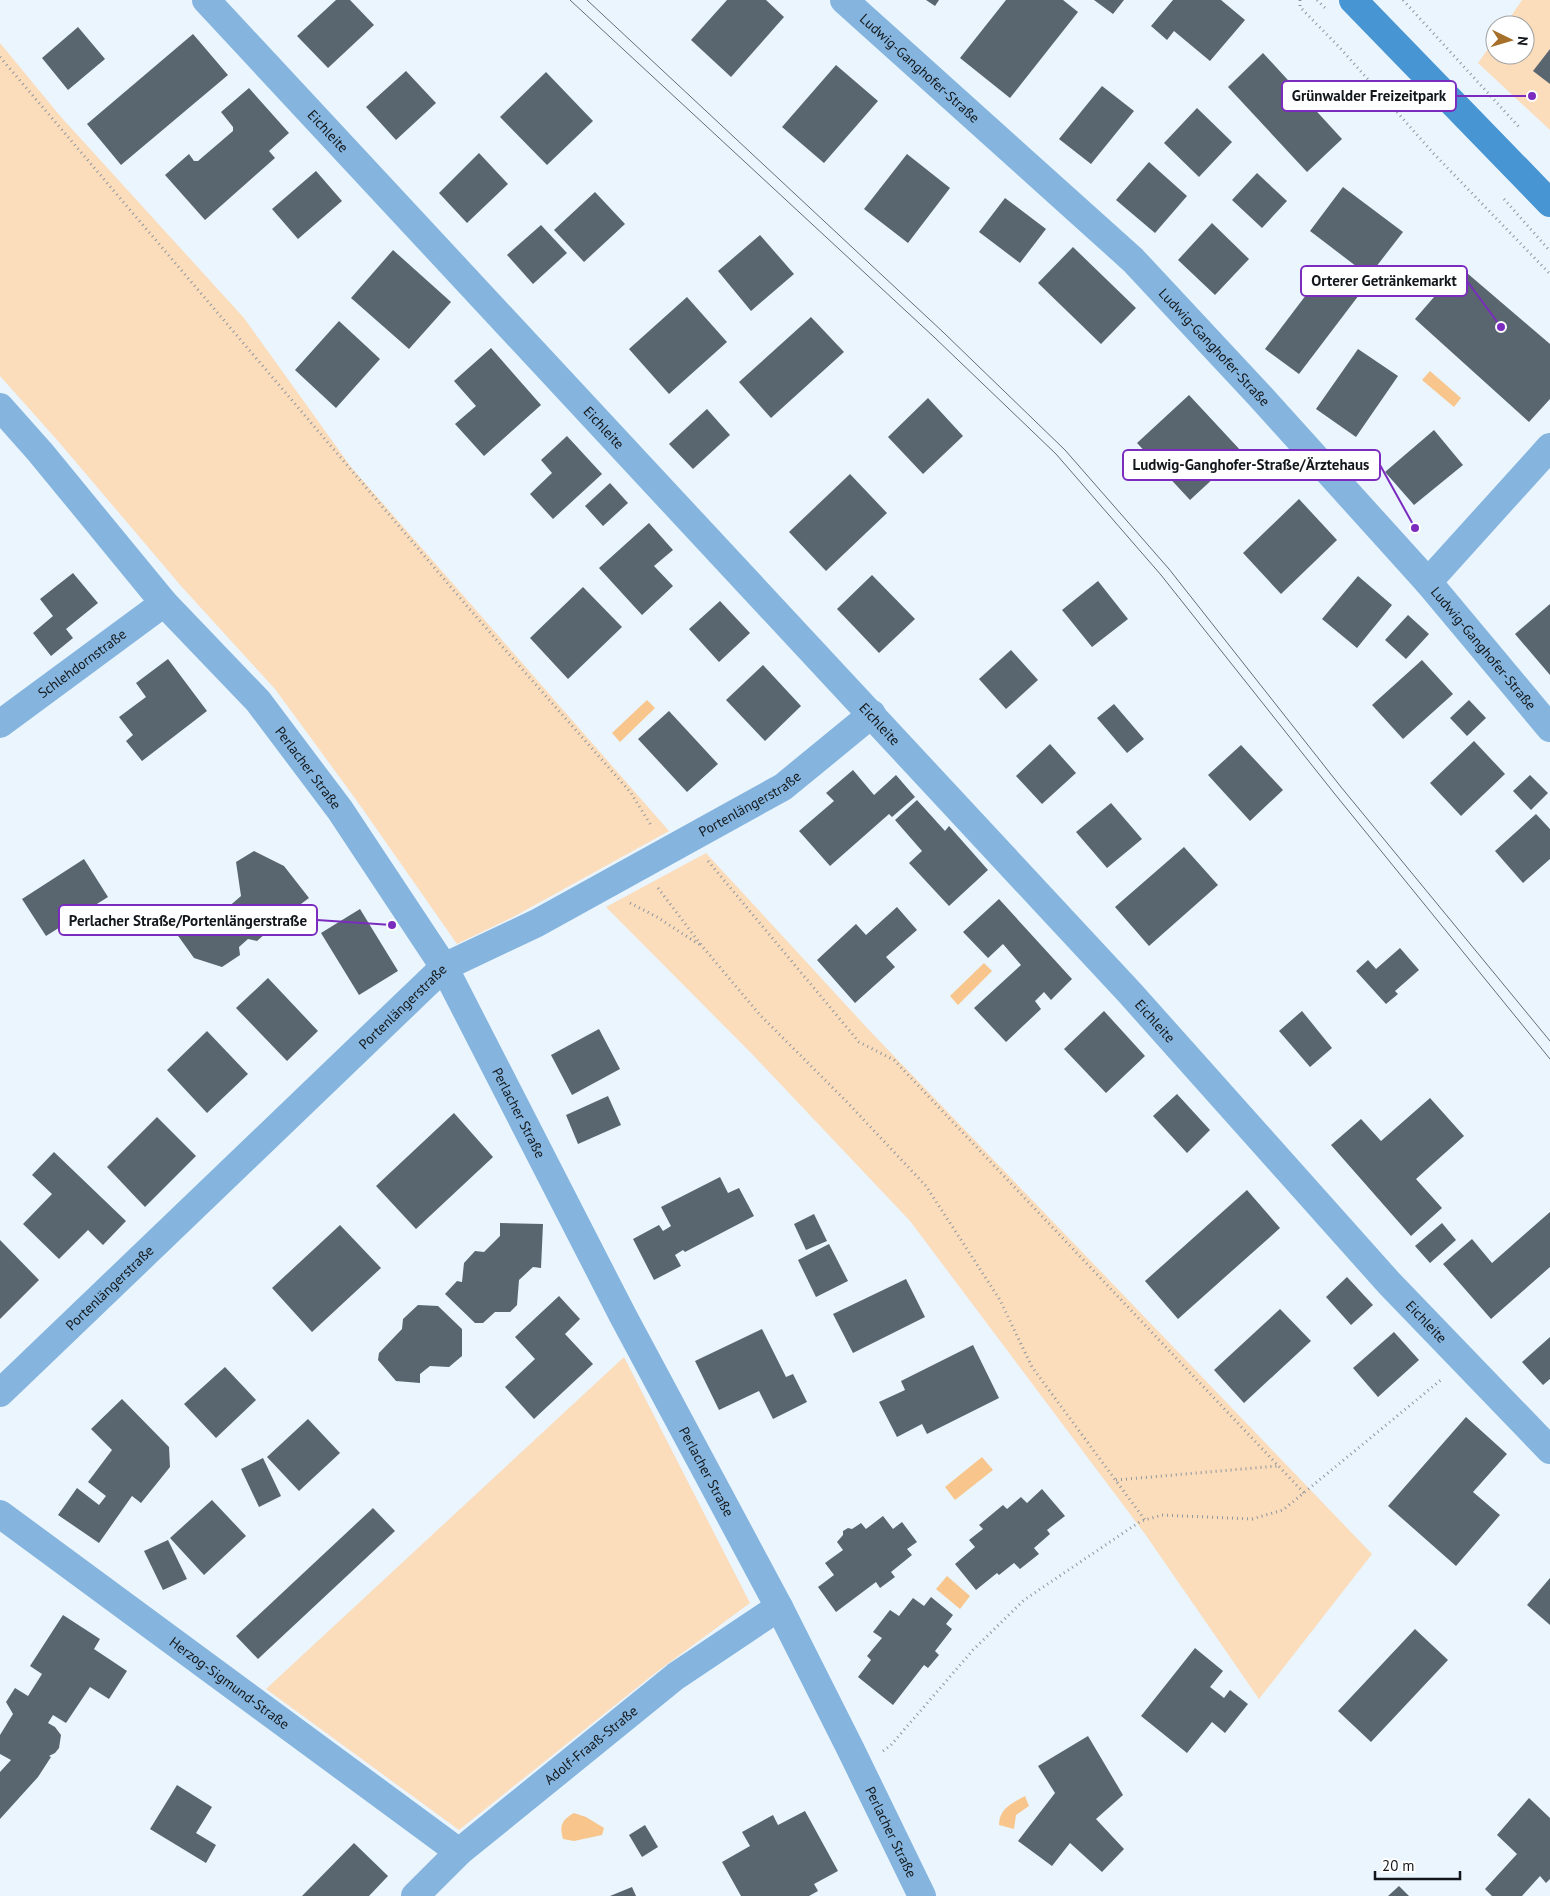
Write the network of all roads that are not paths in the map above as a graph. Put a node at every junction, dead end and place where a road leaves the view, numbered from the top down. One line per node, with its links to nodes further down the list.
1 (206, 0): 9 (street, Eichleite)
2 (844, 0): 7 (street, Ludwig-Ganghofer-Straße)
3 (1353, 0): 4 (main road)
4 (1550, 203)
5 (0, 407): 8 (street, Perlacher Straße)
6 (1550, 447): 7 (street)
7 (1428, 582): 11 (street, Ludwig-Ganghofer-Straße)
8 (164, 602): 10 (street, Schlehdornstraße); 12 (street, Perlacher Straße)
9 (872, 714): 12 (street, Portenlängerstraße); 14 (street, Eichleite)
10 (0, 724)
11 (1550, 728)
12 (444, 967): 13 (street, Portenlängerstraße); 16 (street, Perlacher Straße)
13 (0, 1393)
14 (1550, 1450)
15 (0, 1514): 17 (street, Herzog-Sigmund-Straße)
16 (779, 1607): 17 (street, Adolf-Fraaß-Straße); 19 (street, Perlacher Straße)
17 (459, 1852): 18 (street, Adolf-Fraaß-Straße)
18 (415, 1896)
19 (922, 1896)

